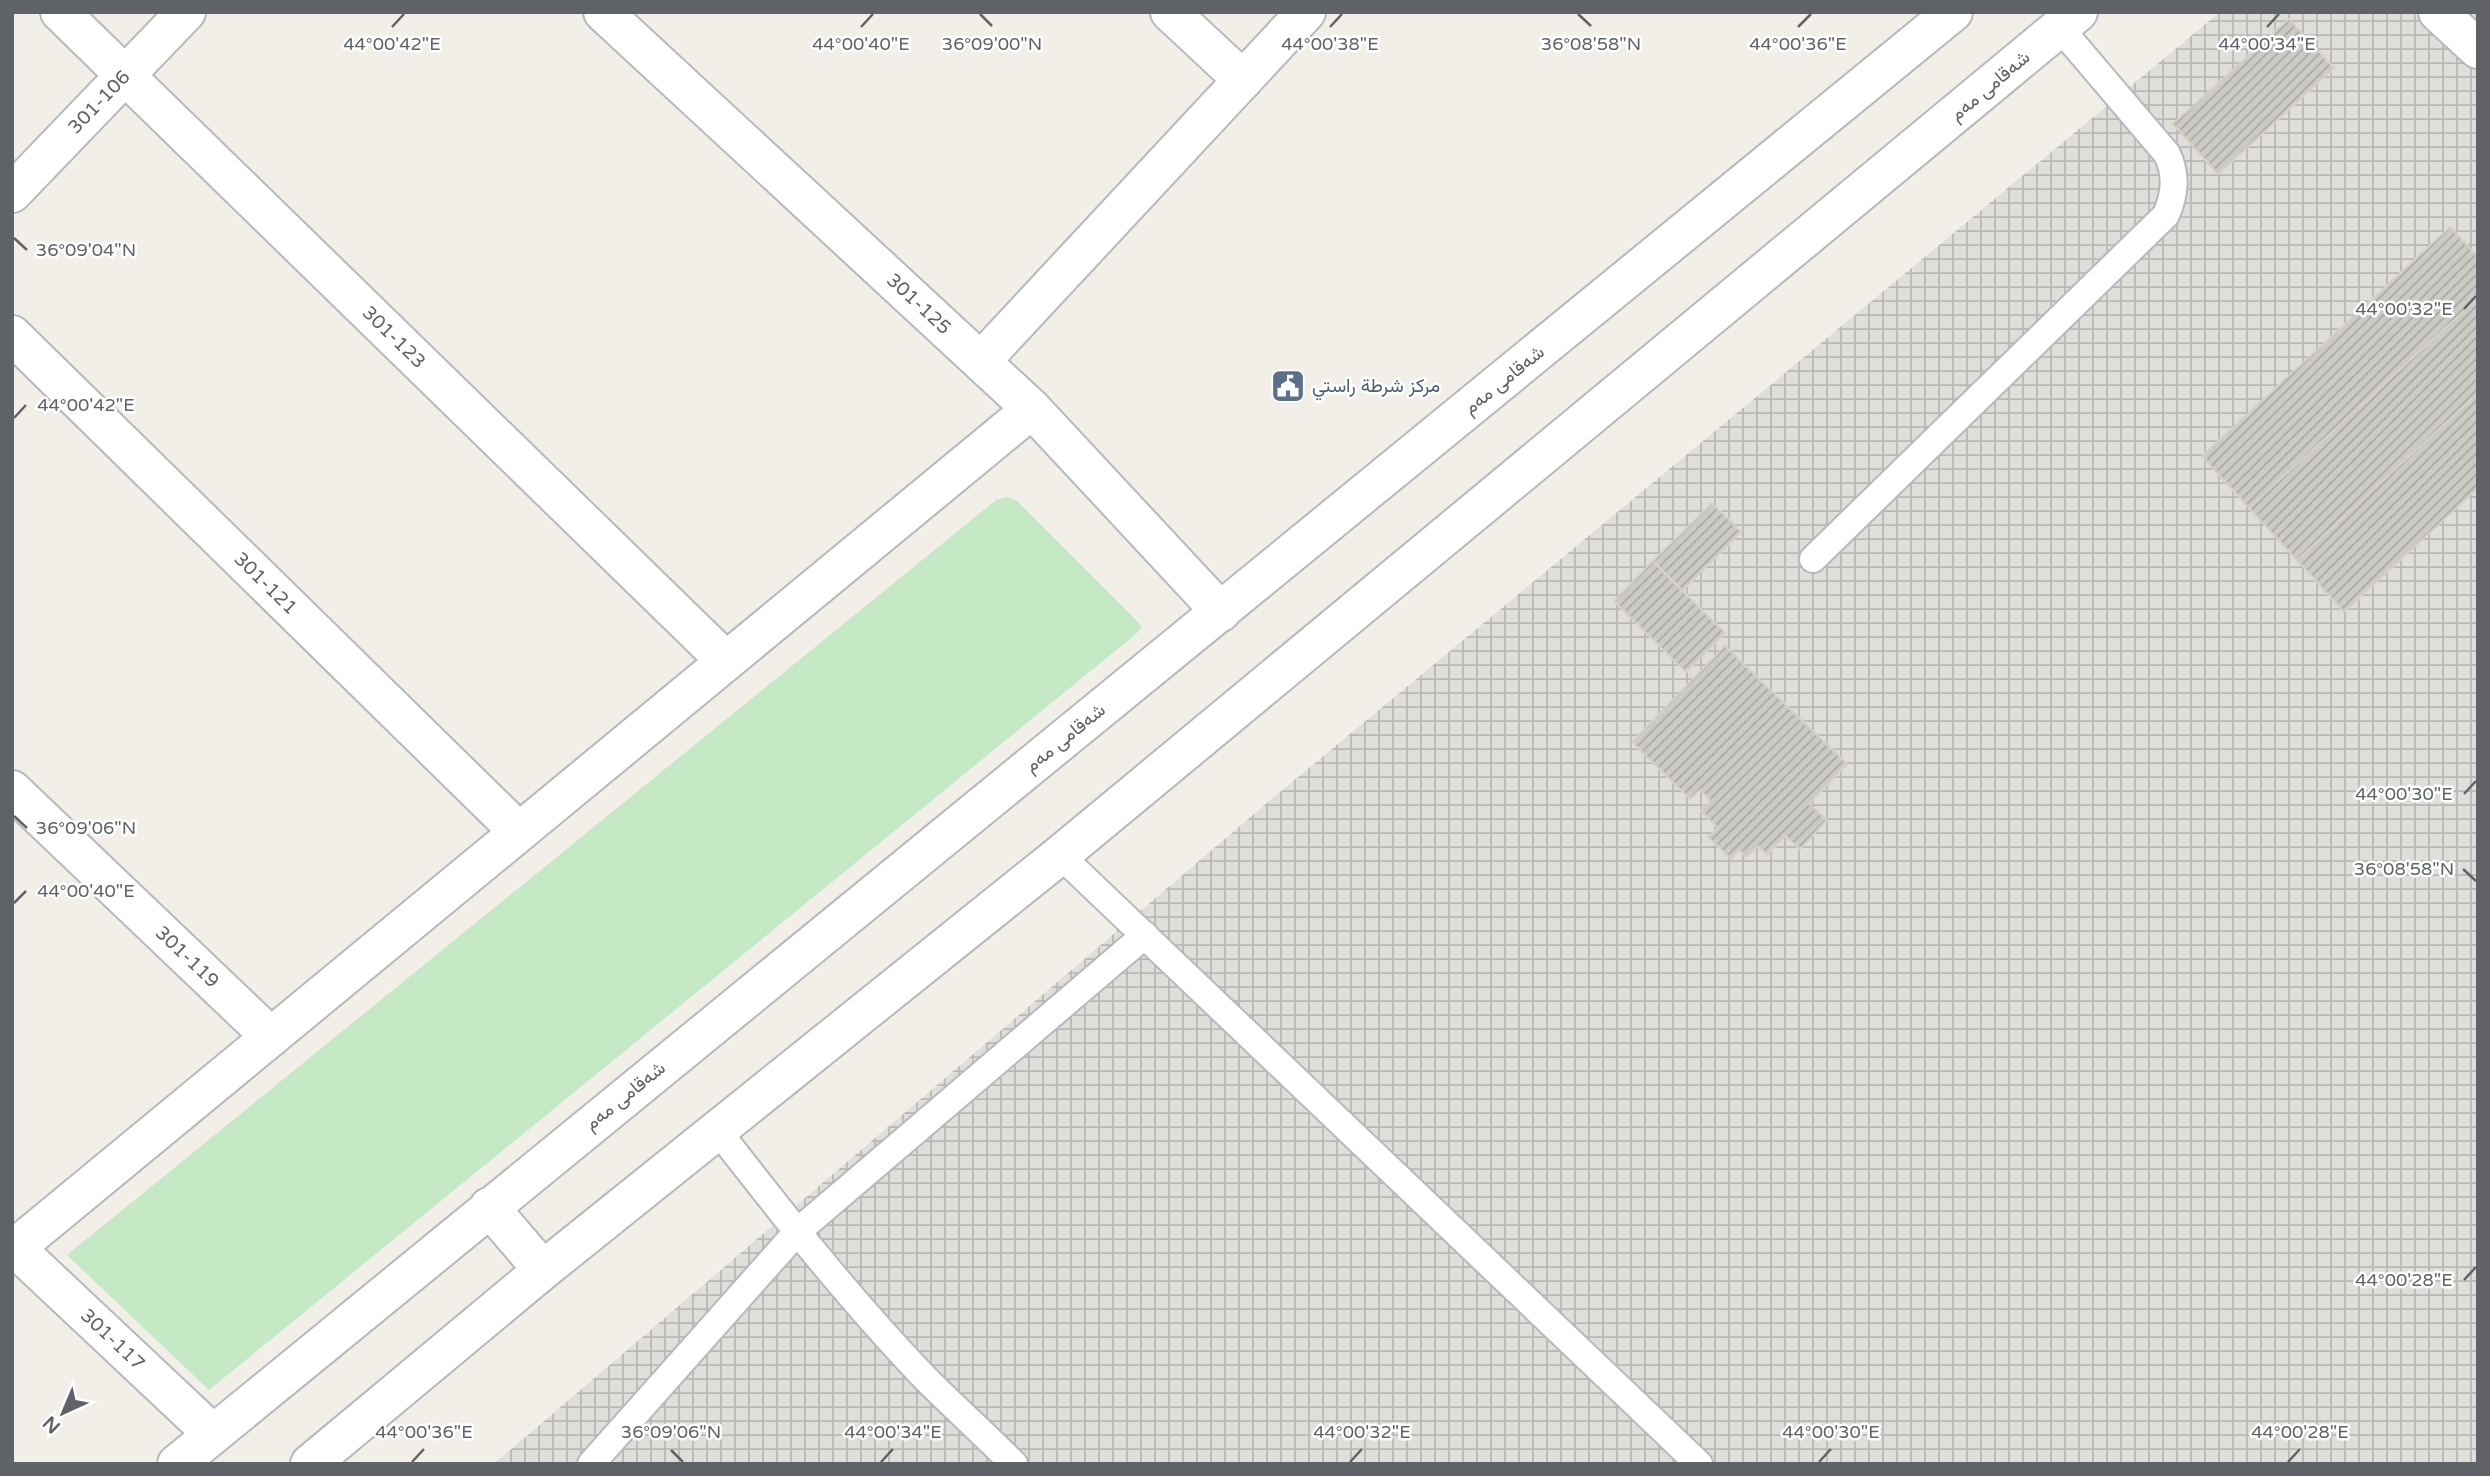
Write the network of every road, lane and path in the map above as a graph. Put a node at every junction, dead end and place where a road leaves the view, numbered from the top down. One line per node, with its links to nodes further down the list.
1 (60, 12): 10 (street, 301-123)
2 (186, 12): 10 (street, 301-106)
3 (603, 12): 14 (street, 301-125)
4 (1170, 12): 11 (street)
5 (1306, 12): 11 (street)
6 (1953, 12): 17 (street, شەقامی مەم)
7 (2438, 12): 9 (street)
8 (2069, 20): 16 (lane); 21 (street, شەقامی مەم)
9 (2478, 49)
10 (126, 74): 12 (street, 301-106); 18 (street, 301-123)
11 (1242, 80): 14 (street)
12 (12, 193)
13 (12, 335): 20 (street, 301-121)
14 (981, 361): 15 (street, 301-125)
15 (1032, 409): 17 (street, 301-125); 18 (street)
16 (1813, 559)
17 (1221, 612): 25 (street, شەقامی مەم)
18 (726, 661): 20 (street)
19 (12, 790): 23 (street, 301-119)
20 (519, 832): 23 (street)
21 (1060, 855): 22 (lane); 24 (street, شەقامی مەم)
22 (1145, 936): 26 (lane); 34 (lane)
23 (271, 1037): 27 (street)
24 (718, 1131): 26 (lane); 28 (street, شەقامی مەم)
25 (489, 1207): 28 (street); 29 (street, شەقامی مەم)
26 (797, 1232): 32 (lane); 33 (lane)
27 (14, 1247): 29 (street, 301-117)
28 (543, 1270): 31 (street, شەقامی مەم)
29 (213, 1434): 30 (street, شەقامی مەم)
30 (177, 1464)
31 (310, 1464)
32 (591, 1464)
33 (1014, 1464)
34 (1699, 1464)

